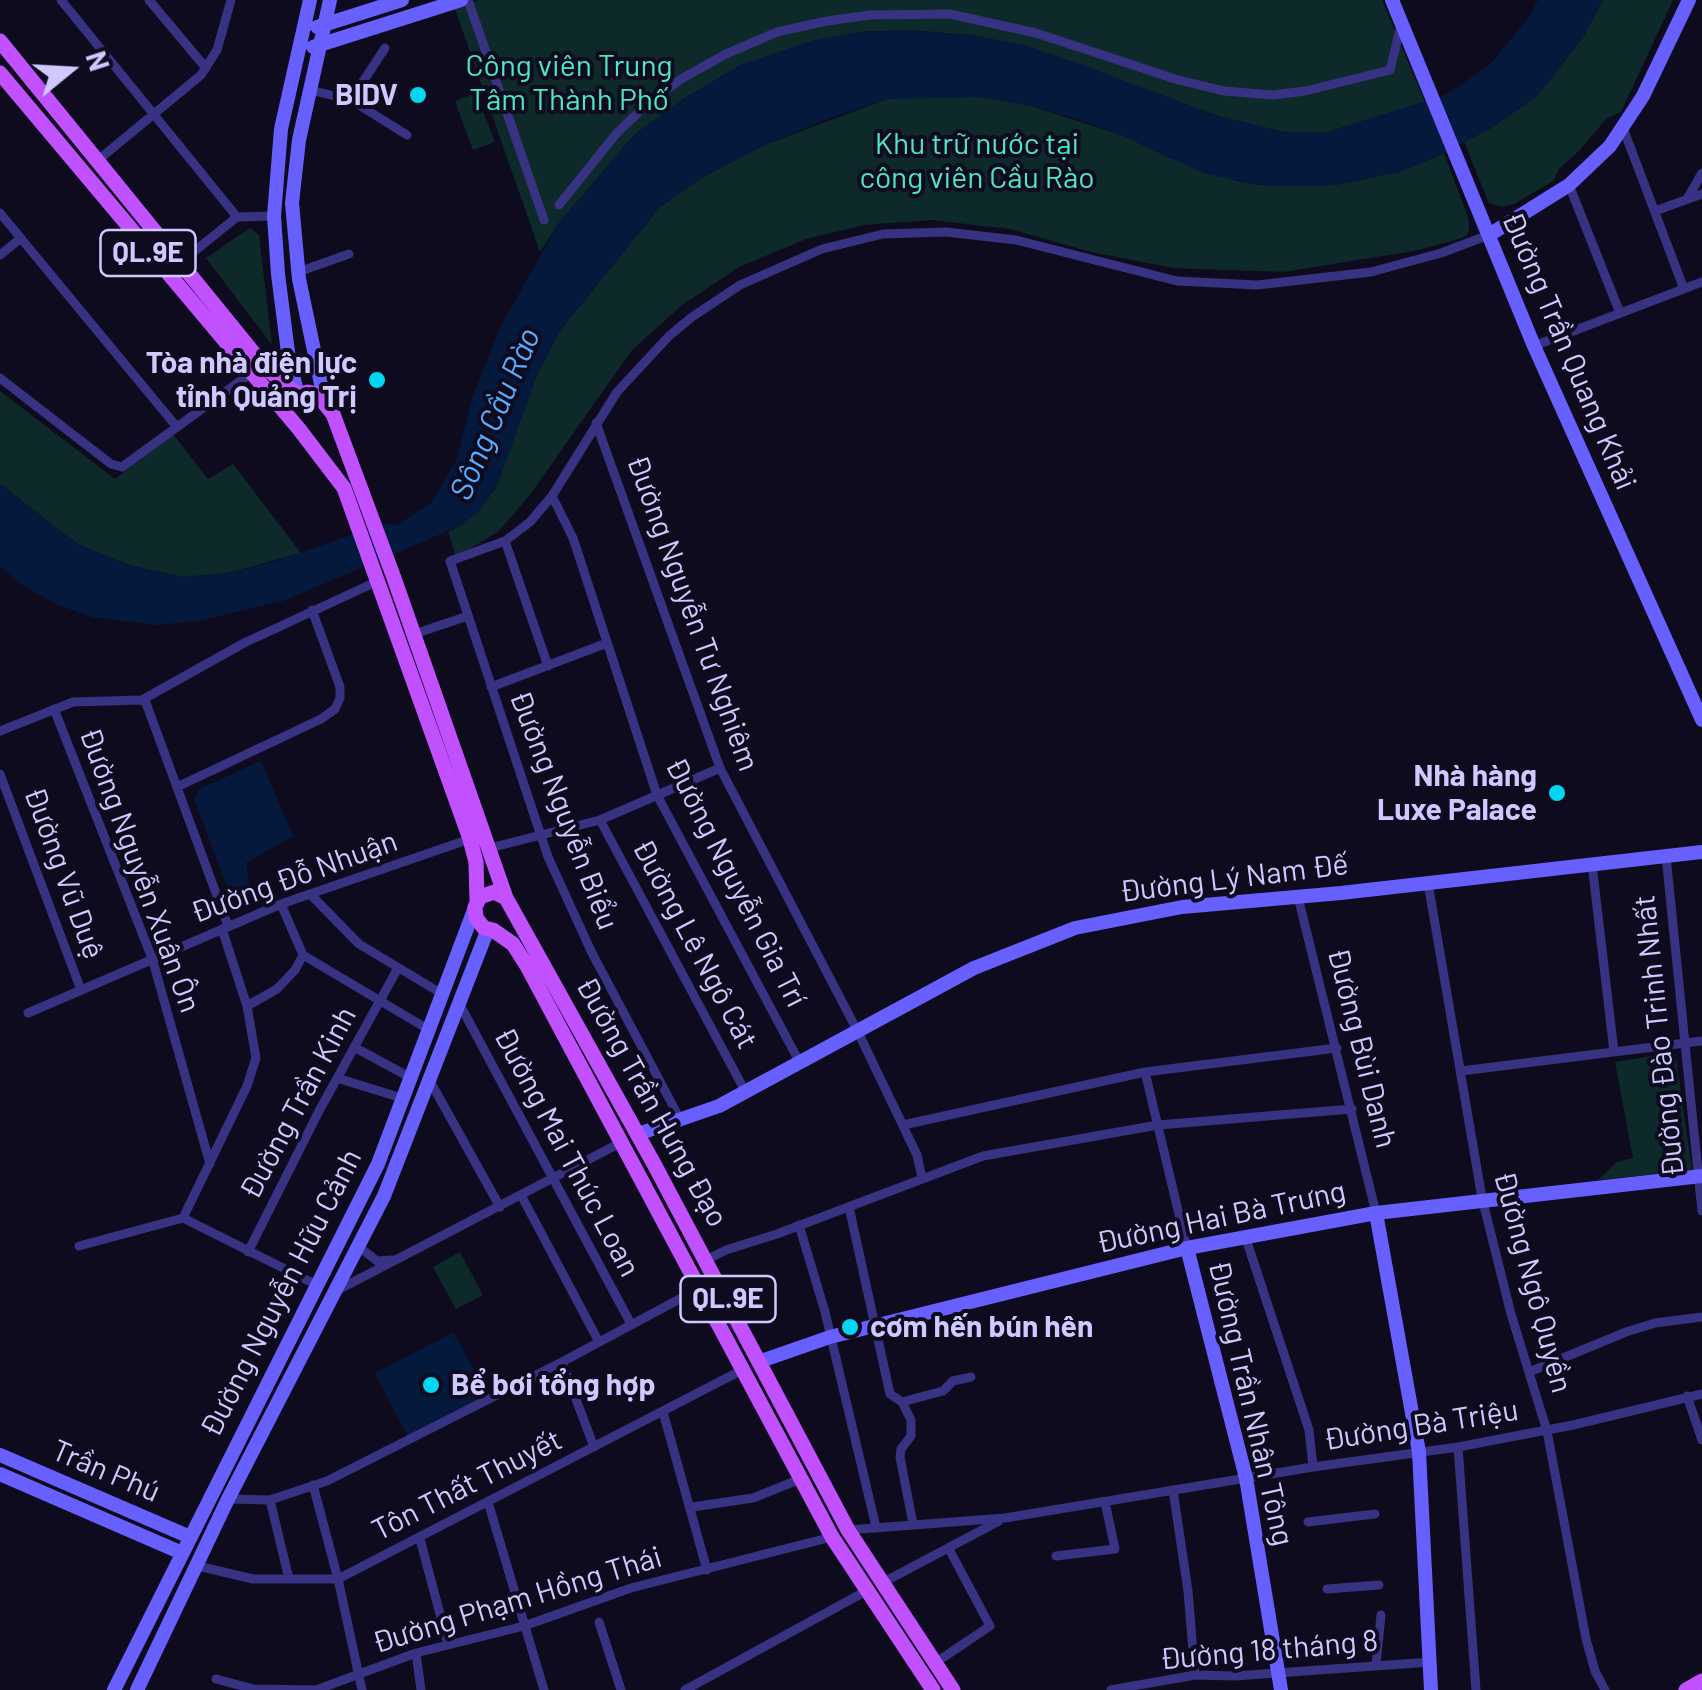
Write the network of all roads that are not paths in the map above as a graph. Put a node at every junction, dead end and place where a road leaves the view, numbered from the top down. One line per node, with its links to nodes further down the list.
1 (61, 0): 22 (street)
2 (149, 0): 18 (street)
3 (231, 0): 18 (street)
4 (310, 0): 13 (street)
5 (330, 0): 12 (street)
6 (402, 0): 12 (street)
7 (461, 0): 15 (street)
8 (468, 0): 35 (street)
9 (1392, 0): 11 (street, Đường Trần Quang Khải)
10 (1689, 0): 23 (street)
11 (1402, 22): 30 (street); 36 (street, Đường Trần Quang Khải)
12 (325, 25): 13 (street); 15 (street)
13 (303, 32): 17 (street)
14 (0, 42): 25 (main road, QL.9E)
15 (320, 45): 17 (street); 20 (street)
16 (385, 48): 21 (street)
17 (298, 52): 34 (street)
18 (206, 68): 22 (street)
19 (0, 73): 42 (main road, Đường Trần Hưng Đạo / QL.9E)
20 (310, 90): 21 (street); 41 (street)
21 (351, 100): 24 (street)
22 (154, 115): 25 (street); 33 (street)
23 (1623, 128): 27 (street); 31 (street)
24 (408, 135)
25 (98, 160): 40 (main road, QL.9E)
26 (1702, 173): 29 (street)
27 (1569, 185): 36 (street); 45 (street)
28 (1702, 194): 29 (street)
29 (1687, 200): 31 (street)
30 (560, 204)
31 (1655, 211): 44 (street)
32 (0, 213): 37 (street)
33 (237, 216): 34 (street); 40 (street)
34 (274, 216): 49 (street)
35 (544, 220)
36 (1490, 235): 46 (street, Đường Trần Quang Khải); 51 (street)
37 (20, 238): 39 (street); 52 (street)
38 (349, 254): 41 (street)
39 (0, 255)
40 (181, 262): 42 (main road); 49 (main road, QL.9E)
41 (298, 272): 50 (street)
42 (166, 275): 47 (main road, Đường Trần Hưng Đạo / QL.9E)
43 (1702, 282): 44 (street)
44 (1684, 289): 45 (street)
45 (1620, 312): 46 (street)
46 (1534, 346): 67 (street, Đường Trần Quang Khải)
47 (250, 374): 52 (street); 54 (main road, Đường Trần Hưng Đạo / QL.9E)
48 (0, 378): 52 (street)
49 (298, 396): 50 (main road); 54 (main road)
50 (325, 403): 53 (main road, Đường Trần Hưng Đạo)
51 (596, 423): 55 (street); 69 (street, Đường Nguyễn Tư Nghiêm)
52 (176, 426)
53 (336, 427): 54 (main road); 56 (main road, Đường Trần Hưng Đạo / QL.9E)
54 (304, 435): 56 (main road, Đường Trần Hưng Đạo / QL.9E)
55 (552, 496): 57 (street); 62 (street, Đường Nguyễn Gia Trí)
56 (369, 531): 58 (main road, Đường Trần Hưng Đạo / QL.9E)
57 (506, 541): 60 (street, Đường Nguyễn Biểu); 63 (street)
58 (381, 573): 59 (street); 61 (main road, Đường Trần Hưng Đạo / QL.9E); 75 (main road, Đường Trần Hưng Đạo / QL.9E)
59 (312, 610): 65 (street); 71 (street)
60 (468, 616): 61 (street); 64 (street, Đường Nguyễn Biểu)
61 (414, 634): 76 (main road, Đường Trần Hưng Đạo / QL.9E)
62 (607, 643): 63 (street); 72 (street, Đường Nguyễn Gia Trí)
63 (548, 666): 64 (street)
64 (491, 687): 74 (street, Đường Nguyễn Biểu)
65 (142, 700): 66 (street); 71 (street)
66 (54, 710): 68 (street); 89 (street, Đường Nguyễn Xuân Ôn)
67 (1702, 720)
68 (0, 731)
69 (720, 768): 72 (street); 98 (street, Đường Nguyễn Tư Nghiêm)
70 (0, 774): 91 (street, Đường Vũ Duệ)
71 (177, 787): 86 (street)
72 (657, 795): 73 (street); 104 (street, Đường Nguyễn Gia Trí)
73 (600, 820): 74 (street); 110 (street, Đường Lê Ngô Cát)
74 (540, 836): 76 (street); 113 (street, Đường Nguyễn Biểu)
75 (470, 839): 81 (street, Đường Đỗ Nhuận); 85 (main road, Đường Trần Hưng Đạo / QL.9E)
76 (490, 848): 83 (main road, Đường Trần Hưng Đạo / QL.9E)
77 (1702, 852): 78 (street, Đường Lý Nam Đế)
78 (1666, 856): 79 (street, Đường Lý Nam Đế); 100 (street, Đường Đào Trinh Nhất)
79 (1592, 864): 80 (street, Đường Lý Nam Đế); 103 (street)
80 (1428, 882): 82 (street, Đường Lý Nam Đế); 105 (street, Đường Ngô Quyền)
81 (312, 894): 84 (street, Đường Đỗ Nhuận); 90 (street)
82 (1298, 896): 98 (street, Đường Lý Nam Đế); 102 (street, Đường Bùi Danh)
83 (508, 901): 85 (main road); 87 (main road); 116 (main road, Đường Trần Hưng Đạo / QL.9E)
84 (282, 904): 86 (street, Đường Đỗ Nhuận); 88 (street)
85 (476, 905): 87 (main road); 92 (street, Đường Nguyễn Hữu Cảnh)
86 (225, 928): 89 (street, Đường Đỗ Nhuận); 95 (street)
87 (490, 929): 94 (street, Đường Nguyễn Hữu Cảnh); 117 (main road, Đường Trần Hưng Đạo / QL.9E)
88 (303, 955): 93 (street, Đường Trần Kinh); 95 (street)
89 (152, 958): 91 (street, Đường Đỗ Nhuận); 118 (street, Đường Nguyễn Xuân Ôn)
90 (398, 968): 92 (street); 93 (street)
91 (81, 990): 96 (street, Đường Đỗ Nhuận)
92 (444, 995): 97 (street, Đường Nguyễn Hữu Cảnh)
93 (380, 1000): 97 (street); 101 (street, Đường Trần Kinh)
94 (459, 1003): 109 (street, Đường Nguyễn Hữu Cảnh); 119 (street, Đường Mai Thúc Loan)
95 (246, 1006): 118 (street)
96 (28, 1013)
97 (431, 1031): 108 (street, Đường Nguyễn Hữu Cảnh)
98 (858, 1032): 104 (street, Đường Lý Nam Đế); 114 (street, Đường Nguyễn Tư Nghiêm)
99 (1702, 1041): 100 (street)
100 (1685, 1044): 103 (street); 120 (street, Đường Đào Trinh Nhất)
101 (354, 1047): 107 (street, Đường Trần Kinh); 108 (street)
102 (1337, 1048): 106 (street); 112 (street, Đường Bùi Danh)
103 (1614, 1052): 105 (street)
104 (800, 1063): 110 (street, Đường Lý Nam Đế)
105 (1461, 1071): 123 (street, Đường Ngô Quyền)
106 (1145, 1072): 114 (street); 115 (street)
107 (337, 1078): 111 (street); 135 (street, Đường Trần Kinh)
108 (412, 1078): 111 (street, Đường Nguyễn Hữu Cảnh)
109 (430, 1081): 124 (street); 133 (street, Đường Nguyễn Hữu Cảnh)
110 (746, 1091): 113 (street, Đường Lý Nam Đế)
111 (404, 1099): 130 (street, Đường Nguyễn Hữu Cảnh)
112 (1352, 1109): 115 (street); 127 (street, Đường Bùi Danh)
113 (681, 1121): 116 (street, Đường Lý Nam Đế)
114 (903, 1125): 121 (street, Đường Nguyễn Tư Nghiêm)
115 (1158, 1125): 121 (street); 134 (street)
116 (638, 1134): 117 (main road); 137 (main road, Đường Trần Hưng Đạo / QL.9E)
117 (622, 1142): 119 (street); 139 (main road, Đường Trần Hưng Đạo / QL.9E)
118 (210, 1164): 128 (street)
119 (554, 1176): 122 (street); 142 (street, Đường Mai Thúc Loan)
120 (1700, 1176): 123 (street, Đường Hai Bà Trưng); 126 (street, Đường Đào Trinh Nhất)
121 (922, 1178): 125 (street)
122 (522, 1194): 124 (street); 145 (street)
123 (1482, 1198): 127 (street, Đường Hai Bà Trưng); 149 (street, Đường Ngô Quyền)
124 (500, 1207): 136 (street)
125 (848, 1207): 129 (street); 143 (street)
126 (1702, 1211)
127 (1376, 1213): 131 (street, Đường Hai Bà Trưng); 159 (street)
128 (183, 1218): 132 (street); 135 (street)
129 (800, 1225): 137 (street); 144 (street)
130 (342, 1236): 133 (street); 138 (street, Đường Nguyễn Hữu Cảnh)
131 (1244, 1236): 134 (street, Đường Hai Bà Trưng); 161 (street)
132 (78, 1246)
133 (358, 1247): 136 (street); 140 (street, Đường Nguyễn Hữu Cảnh)
134 (1186, 1248): 143 (street, Đường Hai Bà Trưng); 164 (street, Đường Trần Nhân Tông)
135 (248, 1252): 138 (street)
136 (400, 1258): 140 (street)
137 (706, 1260): 146 (main road, Đường Trần Hưng Đạo / QL.9E)
138 (317, 1285): 140 (street); 178 (street, Đường Nguyễn Hữu Cảnh)
139 (700, 1288): 142 (street); 148 (main road, Đường Trần Hưng Đạo / QL.9E)
140 (336, 1291): 167 (street, Đường Nguyễn Hữu Cảnh)
141 (1702, 1317): 149 (street)
142 (631, 1324): 145 (street)
143 (874, 1325): 144 (street, Đường Hai Bà Trưng); 153 (street)
144 (830, 1337): 146 (street, Đường Hai Bà Trưng); 176 (street)
145 (600, 1342): 147 (street)
146 (761, 1361): 148 (main road); 177 (main road, Đường Trần Hưng Đạo / QL.9E)
147 (562, 1362): 157 (street); 165 (street)
148 (744, 1369): 154 (street, Tôn Thất Thuyết); 163 (main road, Đường Trần Hưng Đạo / QL.9E)
149 (1529, 1372): 155 (street, Đường Ngô Quyền)
150 (971, 1377): 153 (street)
151 (1702, 1394): 152 (street, Đường Bà Triệu)
152 (1687, 1396): 155 (street, Đường Bà Triệu); 156 (street)
153 (902, 1402): 175 (street)
154 (662, 1412): 157 (street, Tôn Thất Thuyết); 171 (street)
155 (1547, 1431): 158 (street, Đường Bà Triệu); 217 (street, Đường Ngô Quyền)
156 (1702, 1440)
157 (594, 1447): 169 (street, Tôn Thất Thuyết)
158 (1458, 1447): 159 (street, Đường Bà Triệu); 216 (street)
159 (1419, 1452): 161 (street, Đường Bà Triệu); 196 (street)
160 (0, 1455): 178 (street, Trần Phú)
161 (1313, 1467): 164 (street, Đường Bà Triệu)
162 (0, 1474): 182 (street, Trần Phú)
163 (802, 1478): 171 (street); 179 (main road, Đường Trần Hưng Đạo / QL.9E)
164 (1246, 1478): 166 (street, Đường Bà Triệu); 199 (street, Đường Trần Nhân Tông)
165 (313, 1486): 168 (street); 187 (street)
166 (1173, 1490): 170 (street, Đường Bà Triệu); 201 (street)
167 (228, 1499): 168 (street); 184 (street, Đường Nguyễn Hữu Cảnh)
168 (270, 1500): 186 (street)
169 (488, 1502): 180 (street, Tôn Thất Thuyết); 193 (street)
170 (1105, 1502): 173 (street, Đường Bà Triệu); 183 (street)
171 (692, 1507): 185 (street)
172 (1375, 1514): 174 (street)
173 (1006, 1518): 175 (street, Đường Bà Triệu); 181 (street)
174 (1308, 1522)
175 (913, 1524): 176 (street, Đường Bà Triệu)
176 (876, 1527): 177 (street, Đường Bà Triệu)
177 (848, 1530): 189 (main road, Đường Trần Hưng Đạo / QL.9E)
178 (190, 1537): 182 (street, Đường Nguyễn Hữu Cảnh)
179 (832, 1537): 185 (street, Đường Phạm Hồng Thái); 189 (main road, Đường Trần Hưng Đạo / QL.9E)
180 (420, 1539): 187 (street, Tôn Thất Thuyết); 194 (street)
181 (949, 1549): 189 (street); 197 (street)
182 (182, 1554): 184 (street, Trần Phú); 203 (street, Đường Nguyễn Hữu Cảnh)
183 (1056, 1556)
184 (198, 1566): 186 (street, Tôn Thất Thuyết); 204 (street, Đường Nguyễn Hữu Cảnh)
185 (707, 1570): 193 (street, Đường Phạm Hồng Thái)
186 (289, 1579): 187 (street, Tôn Thất Thuyết)
187 (338, 1579): 200 (street)
188 (1380, 1586): 190 (street)
189 (875, 1587): 197 (main road, Đường Trần Hưng Đạo / QL.9E); 210 (street); 211 (main road, Đường Trần Hưng Đạo / QL.9E)
190 (1327, 1588)
191 (1381, 1615): 198 (street)
192 (599, 1622): 209 (street)
193 (524, 1626): 194 (street, Đường Phạm Hồng Thái); 208 (street)
194 (448, 1644): 195 (street, Đường Phạm Hồng Thái)
195 (416, 1653): 200 (street, Đường Phạm Hồng Thái); 207 (street)
196 (1431, 1662): 198 (street, Đường 18 tháng 8); 215 (street)
197 (936, 1663): 212 (main road, Đường Trần Hưng Đạo / QL.9E)
198 (1376, 1665): 199 (street, Đường 18 tháng 8)
199 (1277, 1672): 201 (street, Đường 18 tháng 8); 214 (street, Đường Trần Nhân Tông)
200 (358, 1674): 205 (street, Đường Phạm Hồng Thái); 206 (street)
201 (1195, 1675): 213 (street, Đường 18 tháng 8)
202 (1702, 1681): 218 (main road)
203 (114, 1690)
204 (137, 1690)
205 (222, 1690)
206 (362, 1690)
207 (421, 1690)
208 (544, 1690)
209 (621, 1690)
210 (685, 1690)
211 (934, 1690)
212 (953, 1690)
213 (1110, 1690)
214 (1281, 1690)
215 (1431, 1690)
216 (1476, 1690)
217 (1606, 1690)
218 (1686, 1690)

